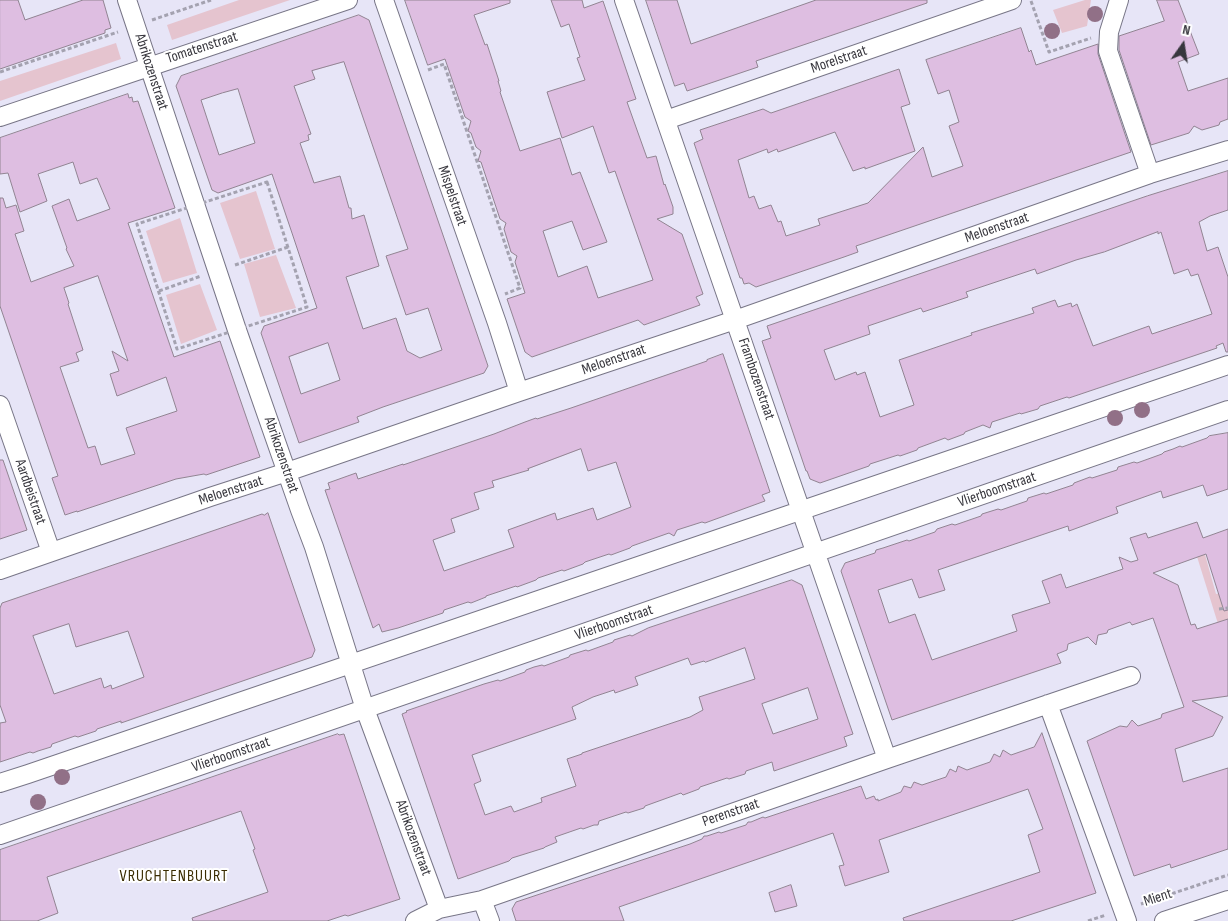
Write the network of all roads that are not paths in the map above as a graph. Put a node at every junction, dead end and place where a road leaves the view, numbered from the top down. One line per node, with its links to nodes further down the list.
1 (127, 0): 7 (street, Abrikozenstraat)
2 (348, 0): 7 (street, Tomatenstraat)
3 (384, 0): 14 (street, Mispelstraat)
4 (624, 0): 9 (street, Frambozenstraat)
5 (1012, 0): 9 (street, Morelstraat)
6 (1119, 0): 11 (street)
7 (150, 66): 8 (street, Tomatenstraat); 17 (street, Abrikozenstraat)
8 (0, 117)
9 (666, 120): 12 (street, Frambozenstraat)
10 (1228, 150): 11 (street, Meloenstraat)
11 (1150, 174): 12 (street, Meloenstraat)
12 (735, 320): 14 (street, Meloenstraat); 18 (street, Frambozenstraat)
13 (1228, 365): 18 (street)
14 (519, 392): 17 (street, Meloenstraat)
15 (0, 405): 19 (street, Aardbeistraat)
16 (1228, 410): 20 (street, Vlierboomstraat)
17 (287, 472): 19 (street, Meloenstraat); 22 (street, Abrikozenstraat)
18 (801, 511): 20 (street, Frambozenstraat); 22 (street)
19 (51, 552): 21 (street, Meloenstraat)
20 (816, 553): 25 (street, Vlierboomstraat); 26 (street, Frambozenstraat)
21 (0, 570)
22 (351, 664): 25 (street, Abrikozenstraat); 27 (street)
23 (1132, 676): 24 (street, Perenstraat)
24 (1048, 704): 26 (street, Perenstraat); 32 (street)
25 (365, 709): 28 (street, Vlierboomstraat); 31 (street, Abrikozenstraat)
26 (887, 759): 29 (street, Perenstraat)
27 (0, 783)
28 (0, 835)
29 (482, 900): 31 (street, Perenstraat); 34 (street)
30 (1228, 900): 35 (street, Mient)
31 (438, 909): 33 (street, Perenstraat)
32 (1125, 915)
33 (415, 921)
34 (490, 921)
35 (1164, 921)

